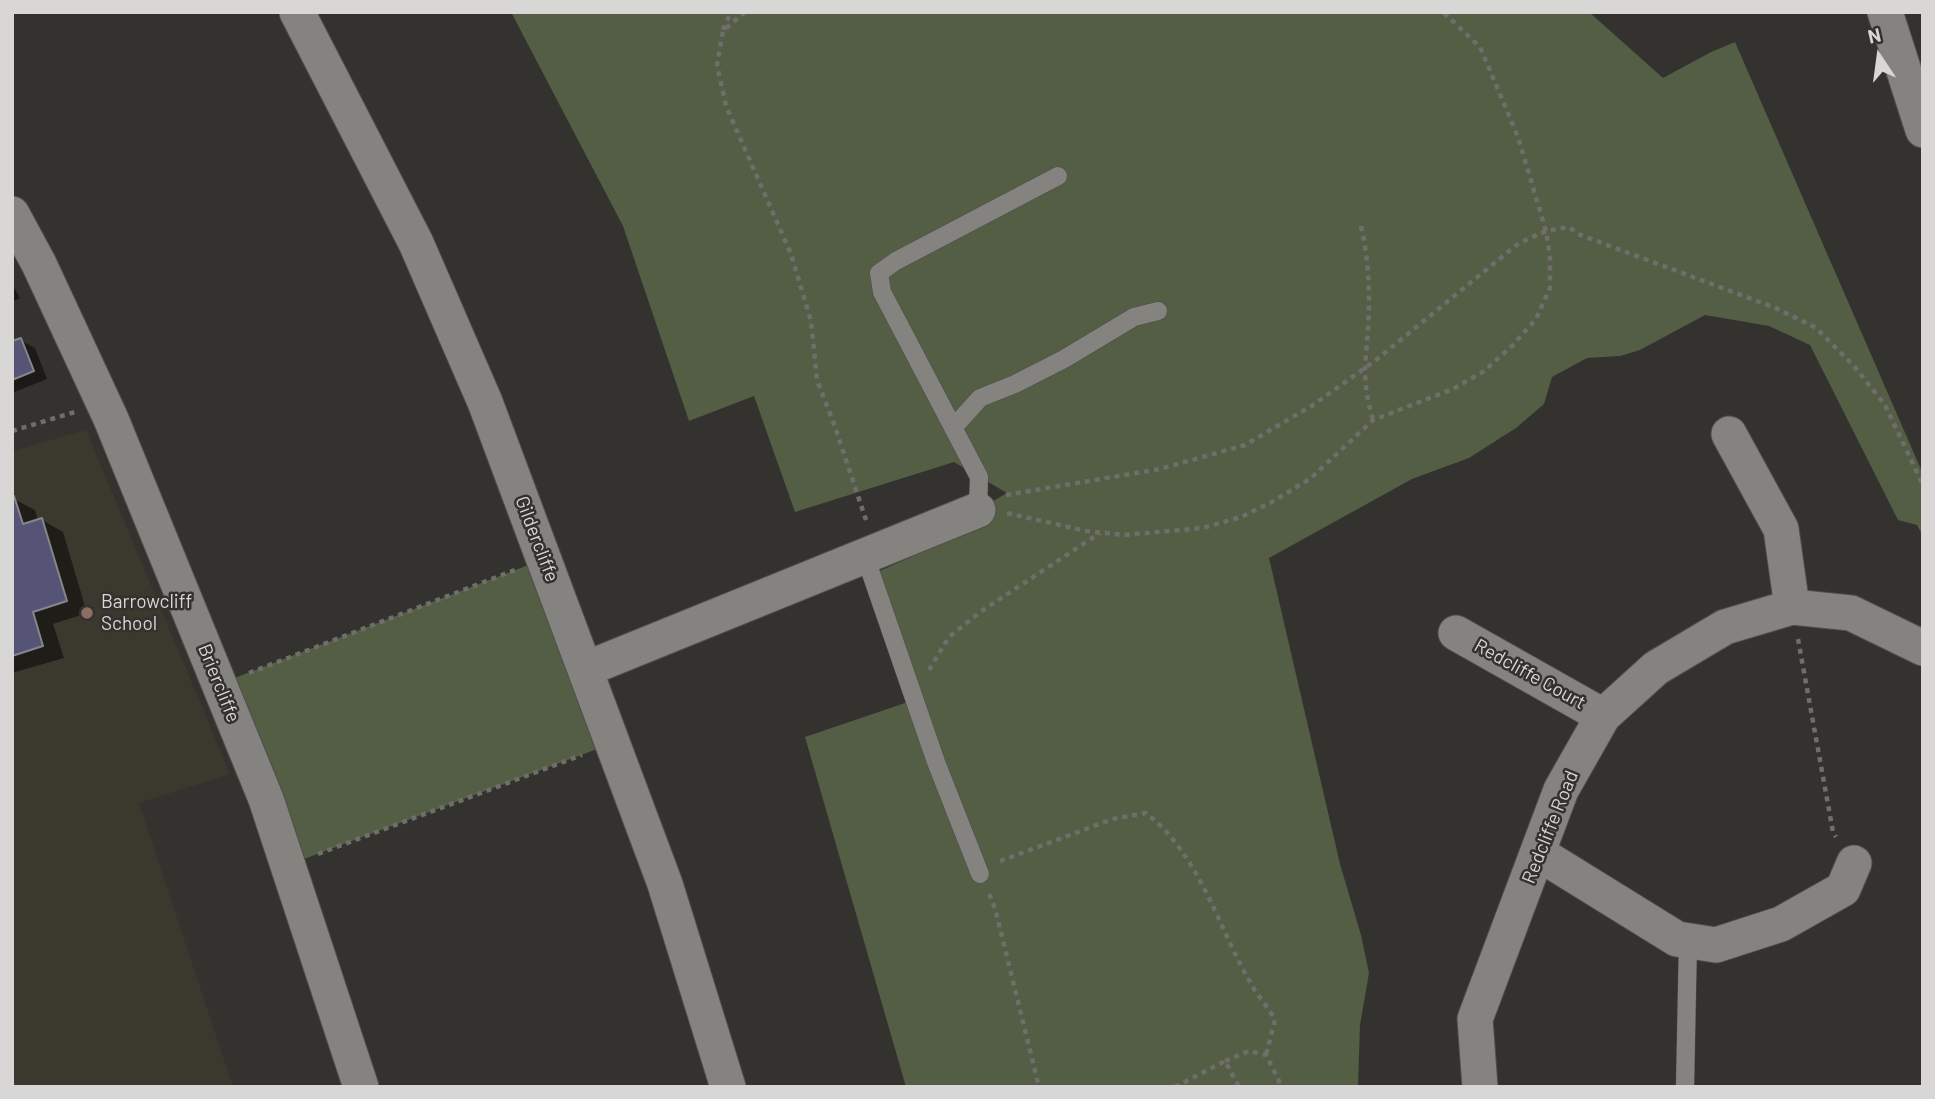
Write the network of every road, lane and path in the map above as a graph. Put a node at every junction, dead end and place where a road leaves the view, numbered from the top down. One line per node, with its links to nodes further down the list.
1 (296, 12): 23 (street, Gildercliffe)
2 (730, 12): 6 (path)
3 (745, 12): 6 (path)
4 (1443, 12): 11 (path)
5 (1885, 12): 7 (street)
6 (723, 31): 22 (path)
7 (1923, 130)
8 (1058, 176): 16 (lane)
9 (12, 214): 14 (street, Briercliffe)
10 (1361, 226): 13 (path)
11 (1546, 231): 13 (path); 15 (path); 19 (path)
12 (1158, 311): 16 (lane)
13 (1363, 369): 15 (path); 20 (path)
14 (104, 404): 17 (path); 28 (street, Briercliffe)
15 (1373, 419): 21 (path)
16 (953, 428): 20 (lane)
17 (12, 431)
18 (1729, 434): 24 (street)
19 (1923, 485)
20 (978, 510): 21 (path); 22 (street)
21 (1100, 532): 29 (path)
22 (870, 553): 27 (street); 29 (lane)
23 (544, 559): 27 (street, Gildercliffe); 28 (path)
24 (1792, 607): 26 (street, Redcliffe Road); 30 (street, Redcliffe Road); 33 (path)
25 (1456, 633): 30 (street, Redcliffe Court)
26 (1923, 648)
27 (586, 669): 31 (street, Gildercliffe)
28 (219, 684): 34 (street, Briercliffe)
29 (917, 705): 35 (lane)
30 (1603, 716): 32 (street, Redcliffe Road)
31 (613, 743): 34 (path); 40 (street, Gildercliffe)
32 (1538, 853): 36 (street); 45 (street, Redcliffe Road)
33 (1854, 863): 36 (street)
34 (288, 865): 39 (street, Briercliffe)
35 (979, 872): 37 (path); 41 (path)
36 (1688, 941): 46 (lane)
37 (1266, 1055): 38 (path); 44 (path)
38 (1225, 1061): 42 (path); 43 (path)
39 (360, 1087)
40 (728, 1087)
41 (1039, 1087)
42 (1175, 1087)
43 (1238, 1087)
44 (1280, 1087)
45 (1480, 1087)
46 (1685, 1087)

